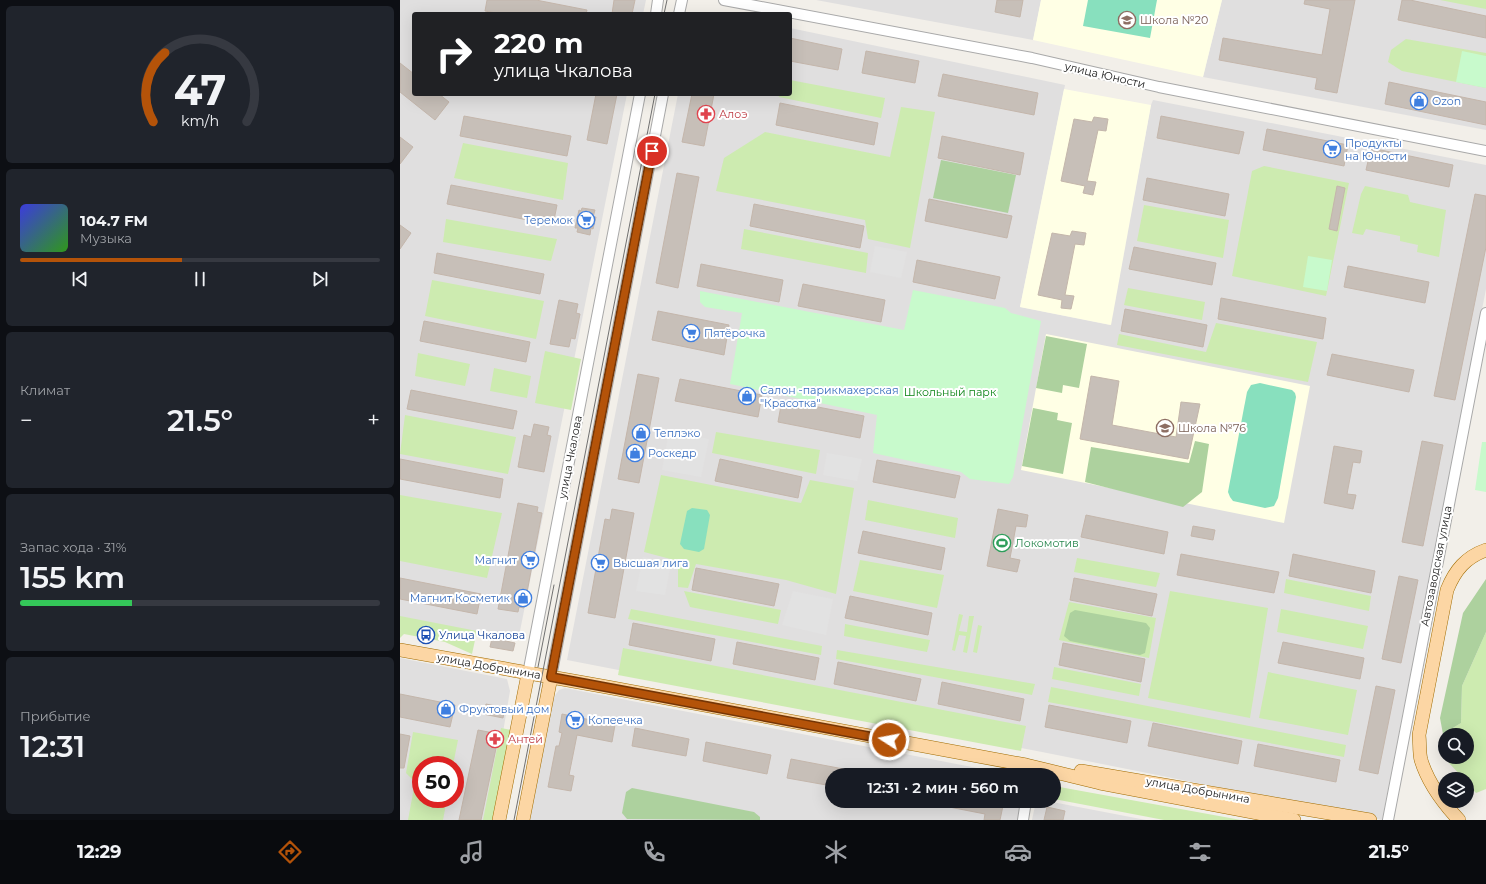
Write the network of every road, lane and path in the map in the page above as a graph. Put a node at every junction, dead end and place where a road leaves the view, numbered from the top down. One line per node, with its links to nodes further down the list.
1 (658, 0): 4 (street)
2 (682, 0): 5 (street)
3 (724, 0): 6 (street, улица Юности)
4 (656, 12)
5 (679, 12)
6 (788, 12)
7 (792, 13): 10 (street, улица Юности)
8 (640, 96): 14 (street, улица Чкалова)
9 (663, 96): 15 (street, улица Чкалова)
10 (1486, 151)
11 (1486, 313): 25 (street, Автозаводская улица)
12 (1486, 550): 26 (main road)
13 (400, 650): 14 (main road, улица Добрынина)
14 (528, 674): 15 (main road, улица Добрынина); 20 (main road, улица Чкалова)
15 (551, 677): 16 (main road, улица Добрынина); 21 (main road, улица Чкалова)
16 (1015, 768)
17 (1061, 774): 18 (main road, улица Добрынина)
18 (1100, 779): 23 (main road, улица Добрынина); 24 (main road, улица Добрынина)
19 (1025, 808): 22 (street)
20 (499, 820)
21 (523, 820)
22 (1023, 820)
23 (1294, 820)
24 (1370, 820)
25 (1388, 820)
26 (1459, 820)

